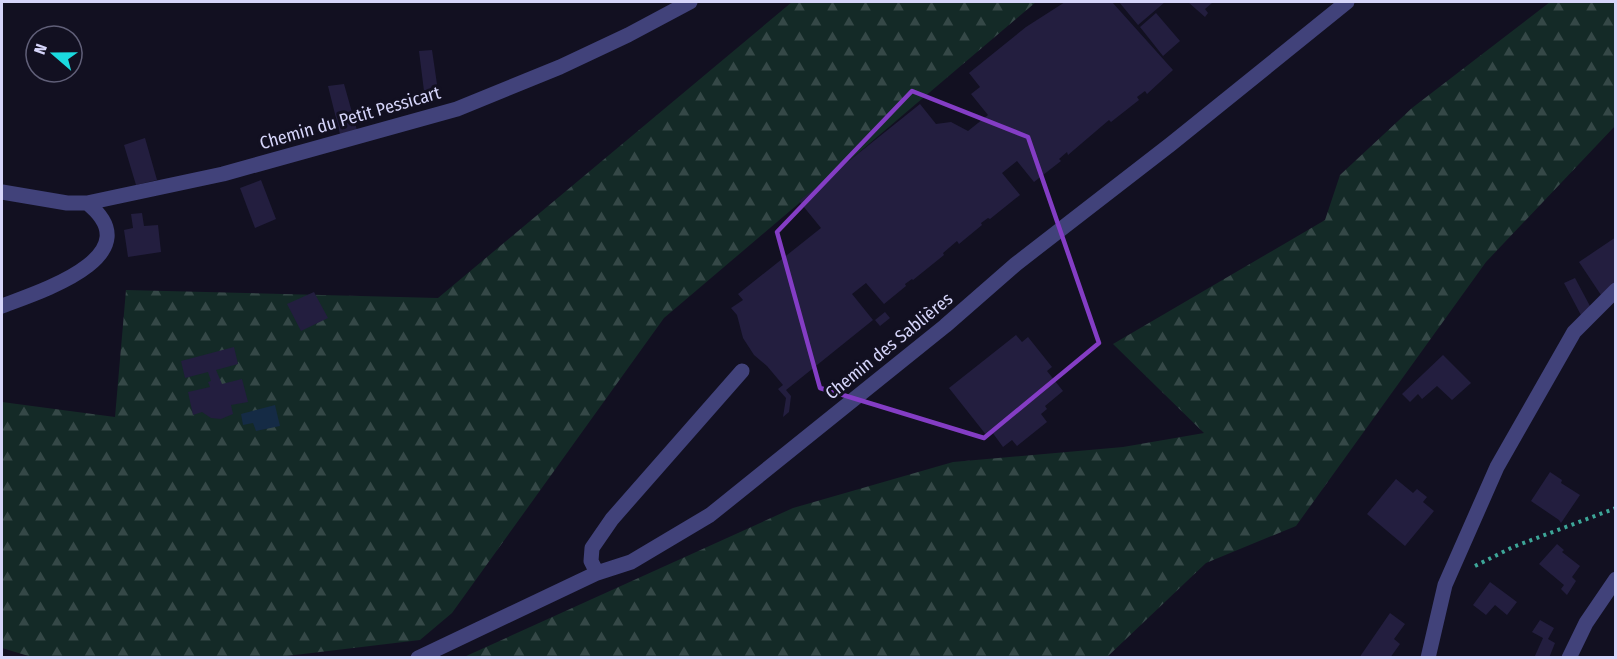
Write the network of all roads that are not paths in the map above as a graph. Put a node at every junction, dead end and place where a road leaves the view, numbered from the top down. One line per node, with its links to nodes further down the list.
1 (690, 2): 4 (street, Chemin du Petit Pessicart)
2 (1347, 2): 8 (street, Chemin des Sablières)
3 (2, 192): 4 (street, Chemin du Petit Pessicart)
4 (87, 203): 6 (street)
5 (1616, 290): 11 (street)
6 (2, 306)
7 (742, 371): 8 (street)
8 (597, 573): 10 (street, Chemin des Sablières)
9 (1616, 579): 12 (street)
10 (418, 657)
11 (1428, 657)
12 (1569, 657)

